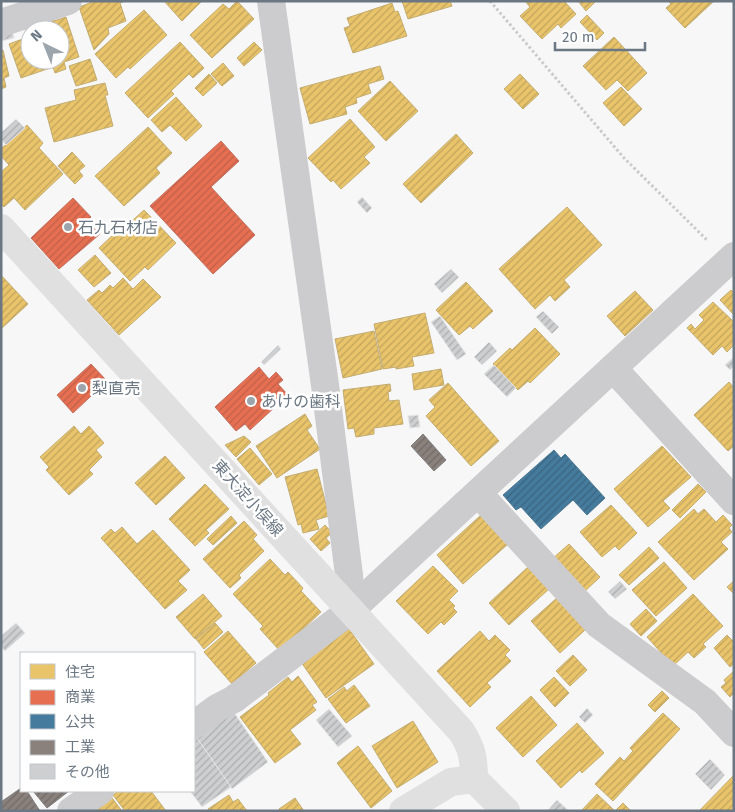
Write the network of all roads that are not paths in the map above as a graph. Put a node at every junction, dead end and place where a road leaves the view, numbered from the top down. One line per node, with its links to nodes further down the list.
1 (68, 1): 3 (street)
2 (271, 1): 9 (street)
3 (1, 23)
4 (1, 228): 9 (main road, 東大淀小俣線)
5 (727, 257): 6 (street)
6 (613, 368): 7 (street); 8 (street)
7 (478, 493): 9 (street); 11 (street)
8 (734, 501)
9 (351, 610): 10 (street); 12 (main road, 東大淀小俣線)
10 (195, 724)
11 (734, 733)
12 (474, 779): 15 (main road); 16 (main road)
13 (99, 792): 14 (street)
14 (71, 811)
15 (404, 811)
16 (506, 811)

